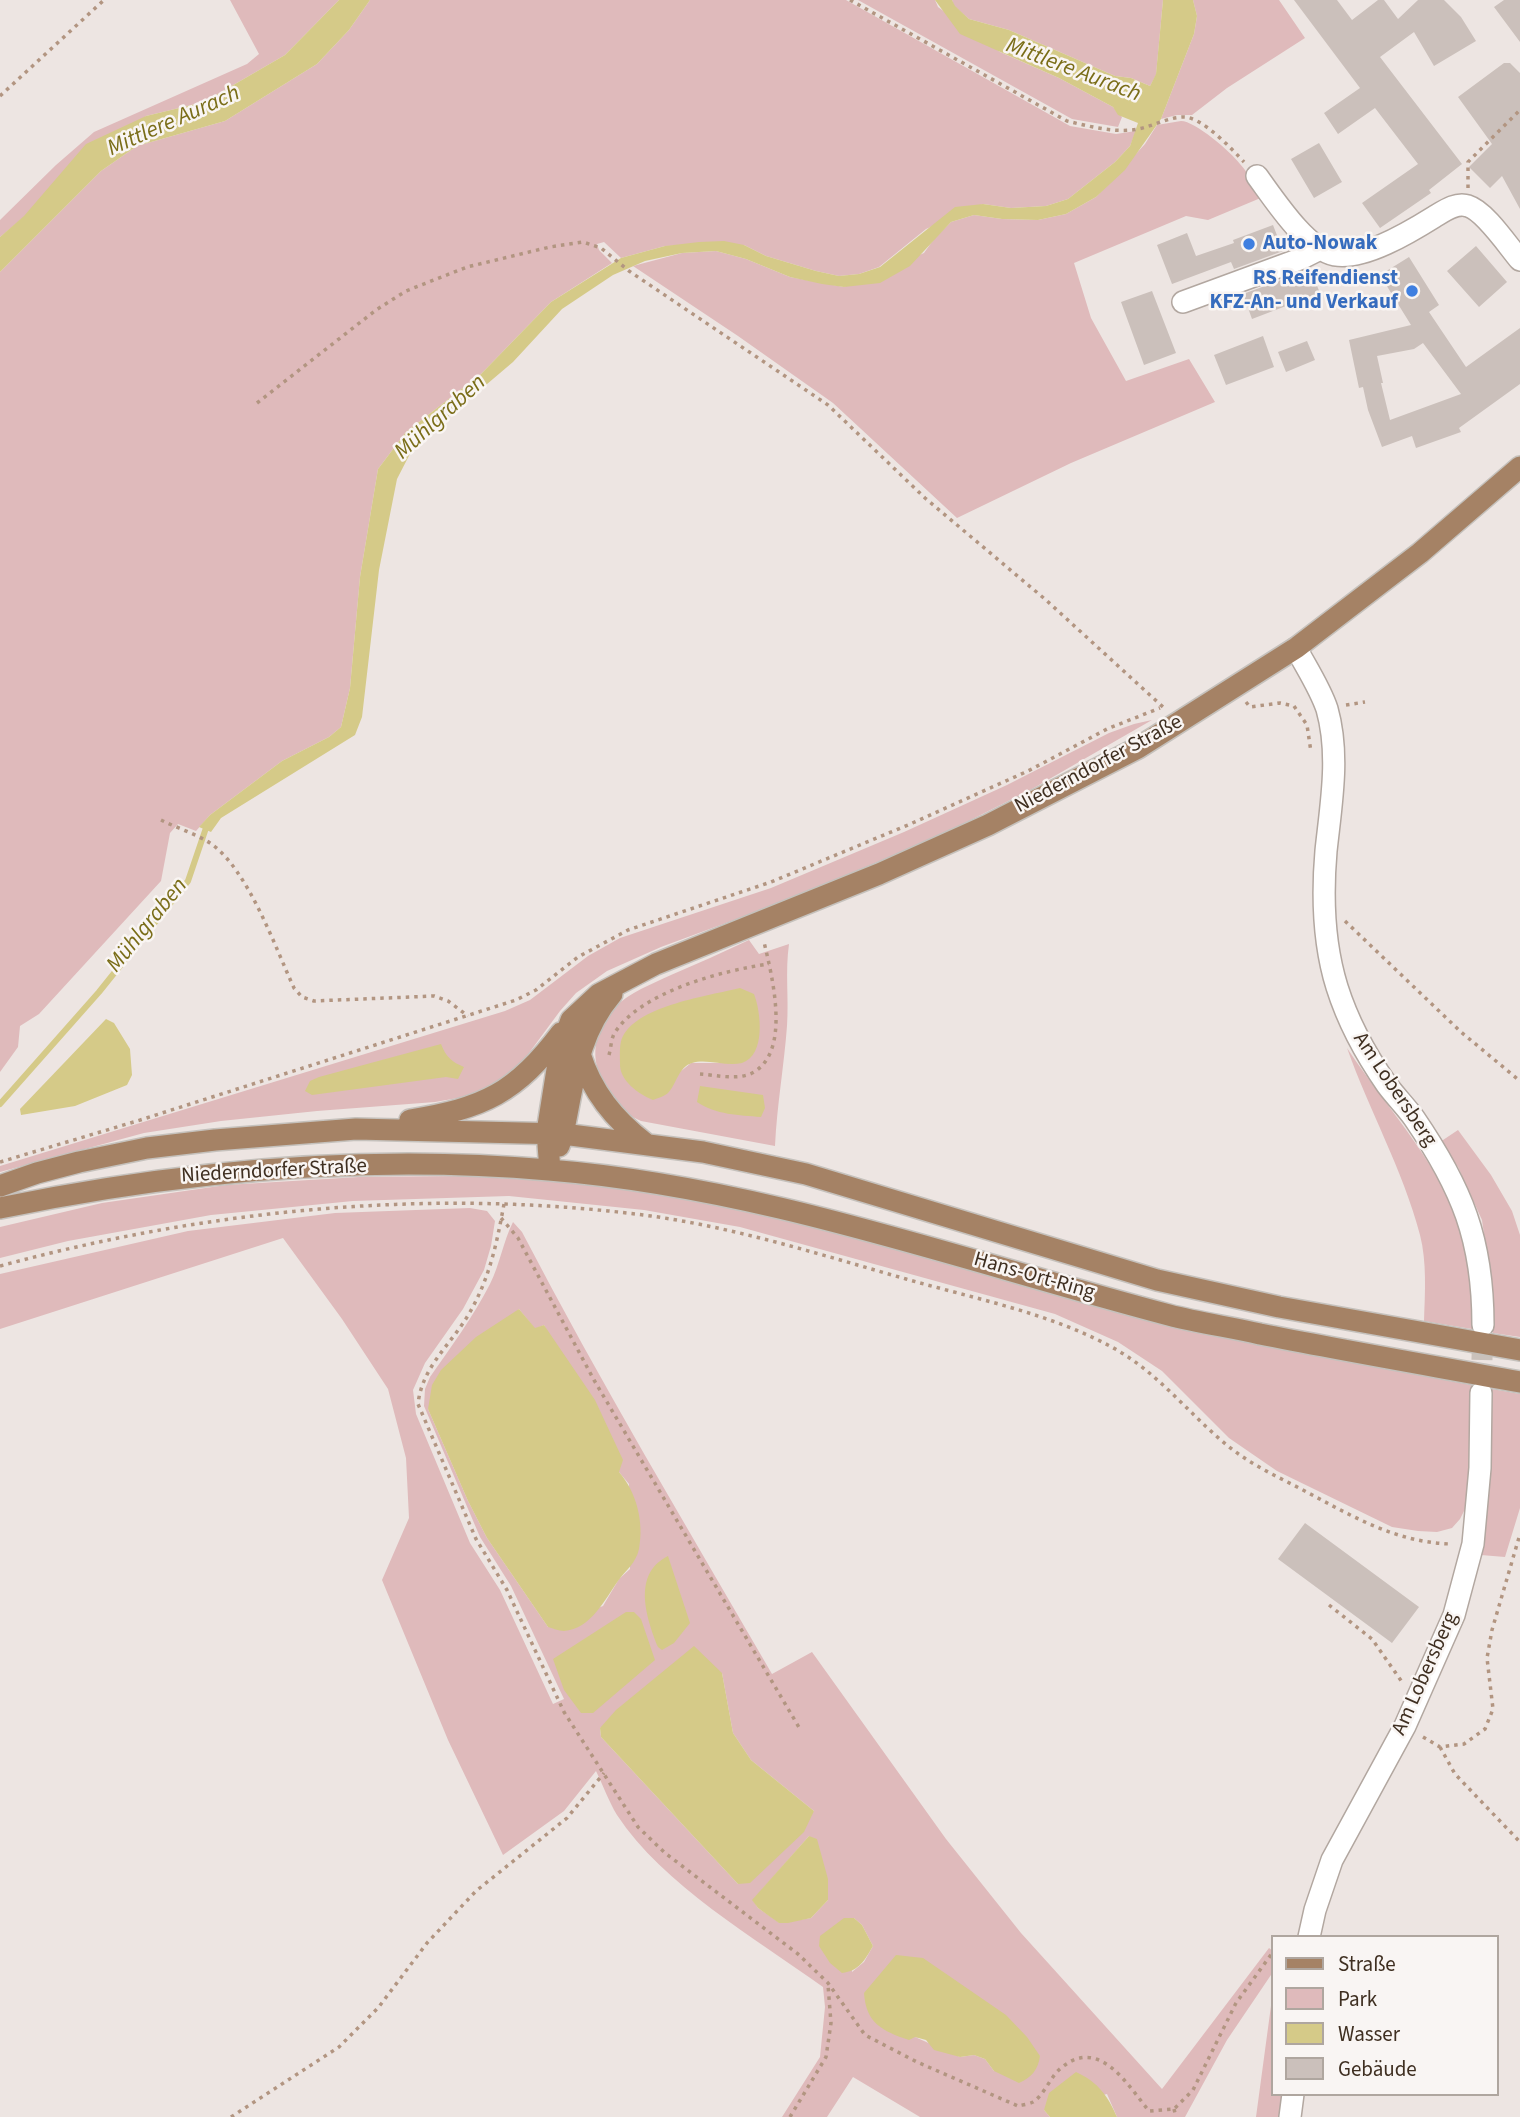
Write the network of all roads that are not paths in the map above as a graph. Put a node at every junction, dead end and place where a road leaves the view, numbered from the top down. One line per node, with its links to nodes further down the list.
1 (1257, 176): 2 (street)
2 (1322, 248): 3 (street); 4 (street)
3 (1520, 260)
4 (1183, 302)
5 (1520, 467): 6 (main road, Niederndorfer Straße)
6 (1296, 648): 7 (main road, Niederndorfer Straße); 16 (street, Am Lobersberg)
7 (628, 978): 8 (main road, Niederndorfer Straße); 9 (main road, Niederndorfer Straße)
8 (571, 1020): 10 (main road); 11 (main road, Niederndorfer Straße)
9 (580, 1054): 11 (main road, Niederndorfer Straße); 12 (main road)
10 (356, 1129): 11 (main road, Niederndorfer Straße); 14 (main road, Niederndorfer Straße)
11 (555, 1133): 12 (main road, Hans-Ort-Ring); 13 (main road, Niederndorfer Straße)
12 (646, 1144): 17 (main road, Hans-Ort-Ring)
13 (550, 1170): 15 (main road, Niederndorfer Straße); 18 (main road, Hans-Ort-Ring)
14 (0, 1186)
15 (0, 1208)
16 (1483, 1325)
17 (1520, 1350)
18 (1520, 1382)
19 (1481, 1394): 20 (street, Am Lobersberg)
20 (1309, 1935)
21 (1293, 2096): 22 (street)
22 (1290, 2117)

